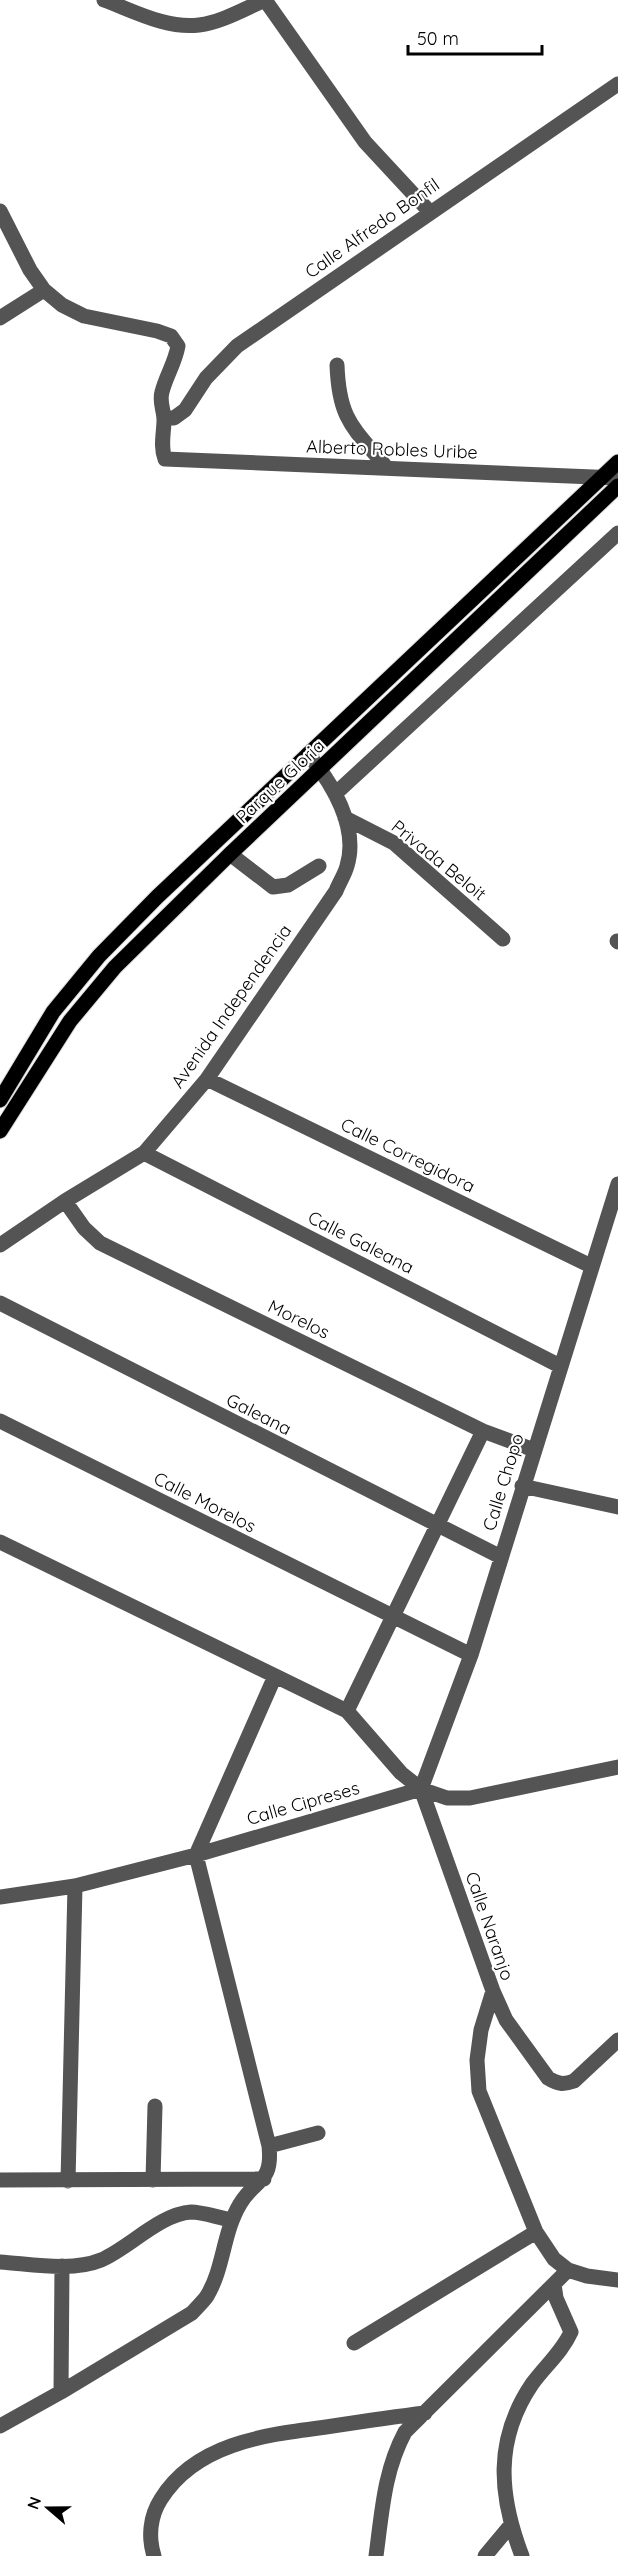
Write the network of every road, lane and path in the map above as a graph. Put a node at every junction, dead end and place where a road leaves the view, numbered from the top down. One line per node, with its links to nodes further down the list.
1 (104, 0): 2 (street)
2 (265, 0): 5 (street)
3 (618, 84): 5 (street, Calle Alfredo Bonfil)
4 (0, 211): 6 (street)
5 (429, 212): 10 (street, Calle Alfredo Bonfil)
6 (4, 227): 7 (street)
7 (44, 290): 8 (street); 10 (street)
8 (0, 318)
9 (337, 365): 12 (street)
10 (165, 417): 12 (street, Alberto Robles Uribe)
11 (618, 462): 14 (main road, Parque Gloria)
12 (386, 467): 14 (street, Alberto Robles Uribe)
13 (618, 477): 14 (street, Alberto Robles Uribe)
14 (601, 478): 17 (main road, Parque Gloria)
15 (618, 486): 18 (main road, Parque Gloria)
16 (618, 533): 19 (street)
17 (308, 754): 18 (street, Avenida Independencia); 25 (main road, Parque Gloria)
18 (321, 769): 19 (street, Avenida Independencia); 21 (main road, Parque Gloria)
19 (335, 794): 20 (street, Avenida Independencia)
20 (345, 818): 23 (street, Privada Beloit); 24 (street, Avenida Independencia)
21 (230, 854): 22 (street); 26 (main road, Parque Gloria)
22 (318, 866)
23 (503, 939)
24 (207, 1079): 27 (street, Avenida Independencia); 31 (street, Calle Corregidora)
25 (0, 1100)
26 (0, 1131)
27 (144, 1152): 29 (street, Avenida Independencia); 33 (street, Calle Galeana)
28 (618, 1184): 31 (street, Calle Chopo)
29 (65, 1201): 30 (street, Avenida Independencia); 35 (street, Morelos)
30 (0, 1245)
31 (591, 1266): 33 (street, Calle Chopo)
32 (0, 1303): 39 (street, Galeana)
33 (560, 1366): 36 (street, Calle Chopo)
34 (0, 1421): 42 (street, Calle Morelos)
35 (483, 1431): 36 (street, Morelos); 39 (street)
36 (534, 1450): 37 (street, Calle Chopo)
37 (522, 1486): 38 (street); 41 (street, Calle Chopo)
38 (618, 1507)
39 (437, 1527): 41 (street, Galeana); 42 (street)
40 (0, 1542): 44 (street)
41 (501, 1557): 43 (street, Calle Chopo)
42 (392, 1618): 43 (street); 45 (street)
43 (471, 1654): 47 (street, Calle Chopo)
44 (275, 1676): 45 (street); 48 (street)
45 (347, 1711): 47 (street)
46 (617, 1765): 47 (street)
47 (422, 1789): 48 (street, Calle Cipreses); 51 (street, Calle Naranjo)
48 (196, 1855): 49 (street, Calle Cipreses); 55 (street)
49 (75, 1886): 50 (street, Calle Cipreses); 59 (street)
50 (0, 1897)
51 (493, 1991): 52 (street); 61 (street, Calle Naranjo)
52 (618, 2040)
53 (155, 2106): 58 (street)
54 (318, 2133): 55 (street)
55 (269, 2146): 56 (street)
56 (264, 2179): 58 (street); 60 (street)
57 (0, 2180): 59 (street)
58 (153, 2180): 59 (street)
59 (68, 2181)
60 (232, 2220): 63 (street); 68 (street)
61 (536, 2232): 64 (street, Calle Naranjo); 67 (street)
62 (0, 2262): 63 (street)
63 (62, 2266): 68 (street)
64 (568, 2270): 65 (street); 66 (street)
65 (618, 2280)
66 (554, 2284): 69 (street); 71 (street)
67 (354, 2343)
68 (61, 2392): 70 (street)
69 (425, 2413): 72 (street); 73 (street)
70 (0, 2426)
71 (510, 2526): 74 (street); 75 (street)
72 (154, 2556)
73 (376, 2556)
74 (485, 2556)
75 (522, 2556)

